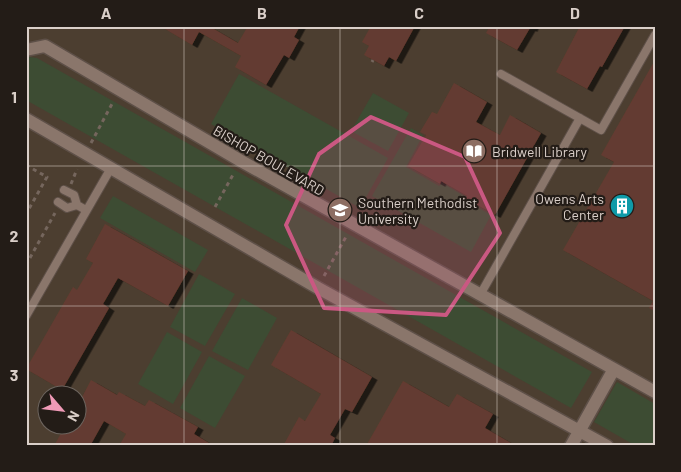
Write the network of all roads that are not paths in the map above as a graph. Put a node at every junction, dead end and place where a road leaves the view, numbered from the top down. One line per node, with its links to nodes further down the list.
1 (655, 34): 4 (lane)
2 (26, 50): 11 (street, BISHOP BOULEVARD)
3 (501, 74): 4 (lane)
4 (580, 118): 11 (lane)
5 (26, 119): 6 (street)
6 (110, 168): 10 (lane); 15 (street)
7 (66, 191): 9 (lane)
8 (59, 203): 9 (lane)
9 (77, 205): 10 (lane)
10 (86, 210): 12 (lane)
11 (480, 295): 13 (street, BISHOP BOULEVARD)
12 (26, 316)
13 (614, 369): 14 (street, BISHOP BOULEVARD); 15 (street)
14 (655, 392)
15 (579, 430): 16 (street); 17 (street)
16 (571, 446)
17 (607, 446)

